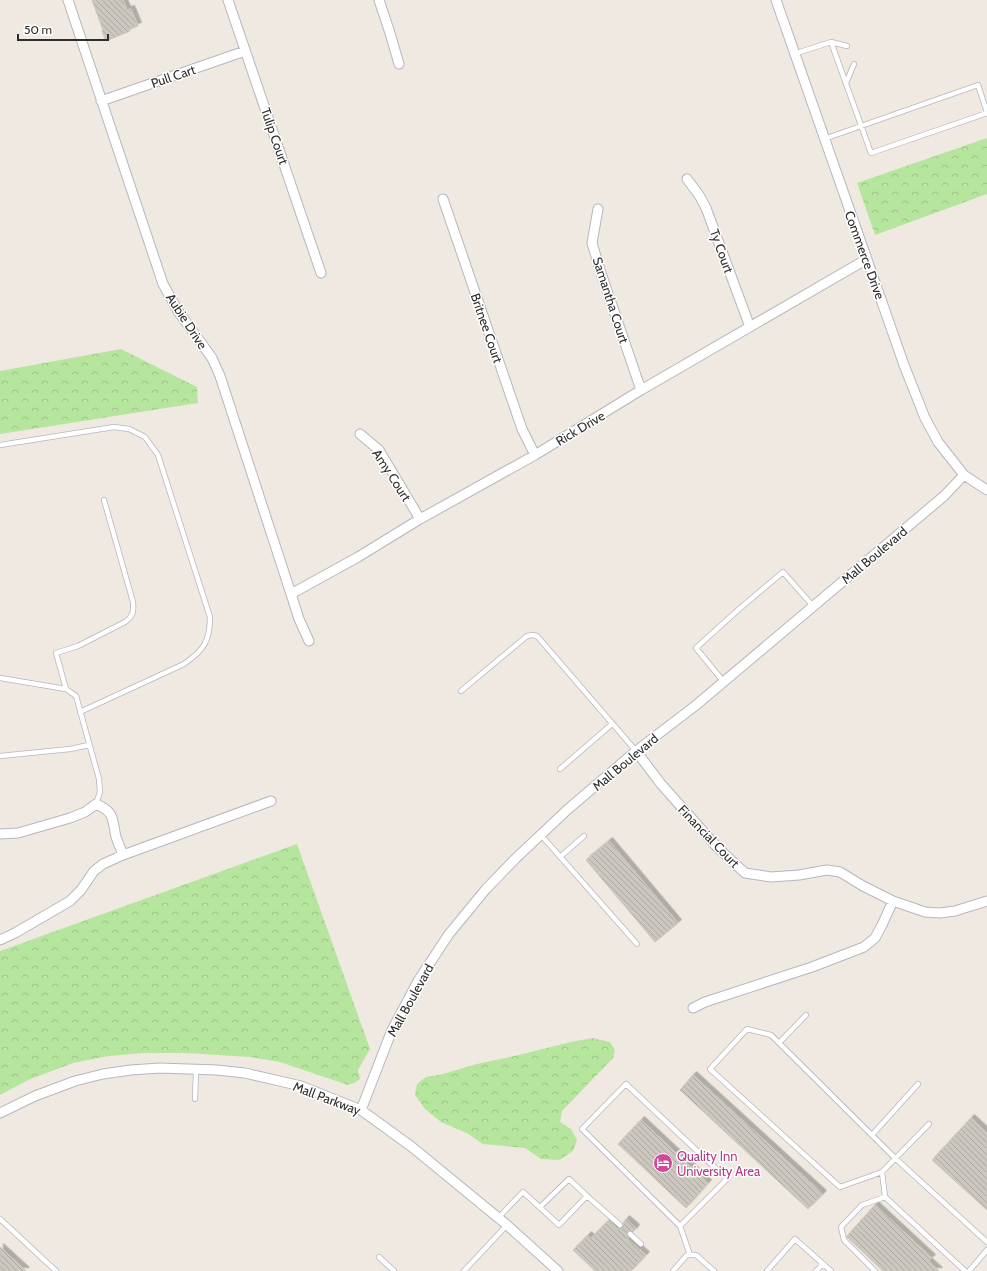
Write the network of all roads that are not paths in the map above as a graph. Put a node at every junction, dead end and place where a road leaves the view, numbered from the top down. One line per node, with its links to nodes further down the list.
1 (68, 0): 12 (street, Aubie Drive)
2 (228, 0): 7 (street, Tulip Court)
3 (379, 0): 9 (street)
4 (776, 0): 8 (street, Commerce Drive)
5 (831, 42): 6 (lane); 8 (lane); 11 (lane)
6 (847, 46)
7 (245, 51): 12 (street, Pull Cart); 20 (street, Tulip Court)
8 (794, 54): 15 (street, Commerce Drive)
9 (399, 64)
10 (854, 64): 11 (lane)
11 (846, 83): 14 (lane)
12 (101, 101): 30 (street, Aubie Drive)
13 (987, 112): 14 (lane); 14 (lane)
14 (862, 126): 15 (lane)
15 (824, 139): 19 (street, Commerce Drive)
16 (687, 179): 21 (street, Ty Court)
17 (443, 199): 25 (street, Britnee Court)
18 (598, 209): 22 (street, Samantha Court)
19 (867, 259): 21 (street, Rick Drive); 26 (street, Commerce Drive)
20 (321, 273)
21 (750, 327): 22 (street, Rick Drive)
22 (641, 390): 25 (street, Rick Drive)
23 (360, 434): 29 (street, Amy Court)
24 (0, 445): 37 (lane)
25 (534, 455): 29 (street, Rick Drive)
26 (964, 476): 27 (street, Commerce Drive); 31 (street, Mall Boulevard)
27 (987, 490)
28 (104, 500): 35 (lane)
29 (420, 519): 30 (street, Rick Drive)
30 (291, 594): 32 (street, Aubie Drive)
31 (813, 606): 34 (street, Mall Boulevard); 34 (lane)
32 (309, 641)
33 (0, 678): 35 (lane)
34 (723, 681): 40 (street, Mall Boulevard)
35 (66, 688): 37 (lane)
36 (461, 691): 38 (lane)
37 (80, 712): 39 (lane)
38 (612, 724): 40 (lane); 42 (lane)
39 (89, 745): 41 (lane); 44 (lane)
40 (636, 751): 46 (street, Mall Boulevard); 50 (street, Financial Court)
41 (0, 756)
42 (560, 769)
43 (271, 801): 48 (street)
44 (96, 804): 45 (street); 48 (street)
45 (0, 834)
46 (541, 835): 49 (lane); 60 (street, Mall Boulevard)
47 (584, 836): 49 (lane)
48 (123, 854): 52 (street)
49 (560, 857): 53 (lane)
50 (893, 901): 51 (street, Financial Court); 54 (street)
51 (987, 901)
52 (0, 940)
53 (637, 944)
54 (693, 1008)
55 (806, 1015): 56 (lane)
56 (779, 1043): 63 (lane); 65 (lane)
57 (196, 1069): 59 (lane); 60 (street, Mall Parkway); 61 (street, Mall Parkway)
58 (918, 1084): 63 (lane)
59 (195, 1099)
60 (361, 1110): 69 (street, Mall Parkway)
61 (0, 1113)
62 (929, 1124): 64 (lane)
63 (872, 1135): 64 (lane)
64 (895, 1158): 65 (lane); 75 (lane)
65 (882, 1172): 67 (lane)
66 (587, 1196): 68 (lane); 68 (lane); 72 (lane)
67 (885, 1197): 90 (lane); 91 (lane)
68 (540, 1207): 69 (lane)
69 (498, 1218): 71 (street, Mall Parkway)
70 (1, 1221): 81 (lane)
71 (507, 1225): 83 (lane); 84 (street, Mall Parkway)
72 (620, 1226)
73 (680, 1226): 73 (lane); 78 (lane)
74 (630, 1234): 76 (lane)
75 (987, 1242)
76 (641, 1244)
77 (987, 1250): 92 (lane)
78 (690, 1255): 85 (lane); 86 (lane)
79 (379, 1257): 82 (lane)
80 (823, 1264): 87 (lane); 88 (lane); 89 (lane)
81 (56, 1271)
82 (394, 1271)
83 (464, 1271)
84 (558, 1271)
85 (673, 1271)
86 (714, 1271)
87 (767, 1271)
88 (816, 1271)
89 (831, 1271)
90 (875, 1271)
91 (965, 1271)
92 (969, 1271)

